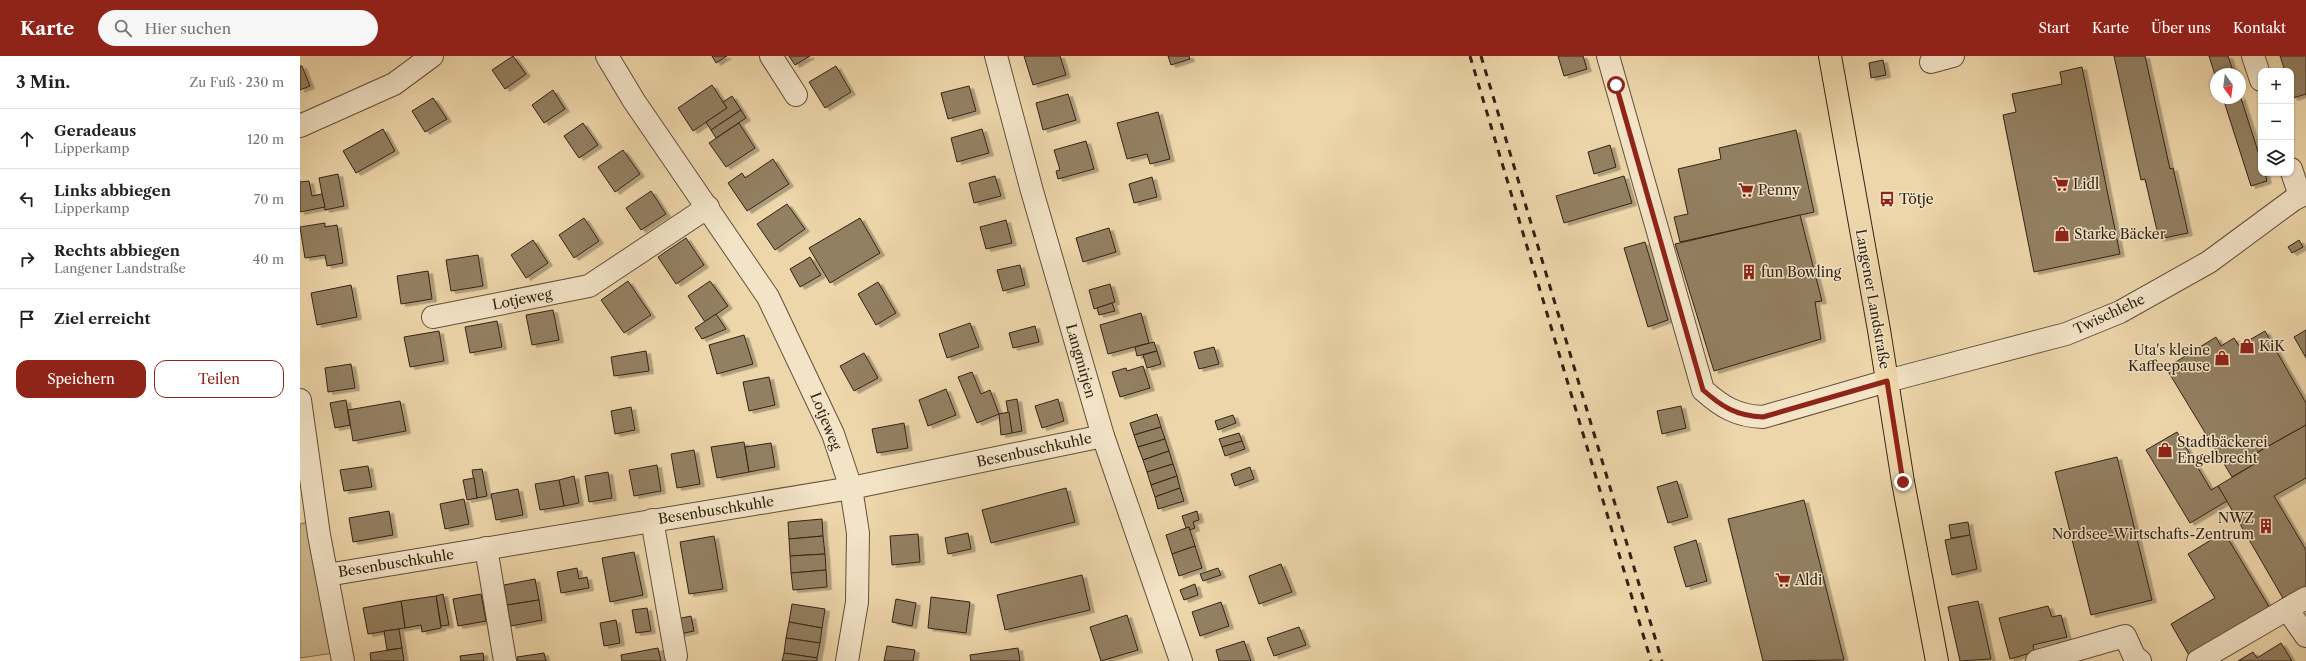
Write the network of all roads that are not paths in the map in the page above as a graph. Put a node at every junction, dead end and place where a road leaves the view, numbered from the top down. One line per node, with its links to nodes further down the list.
1 (432, 56): 12 (street)
2 (607, 56): 15 (street, Lotjeweg)
3 (771, 56): 11 (street)
4 (996, 56): 20 (street, Langmirjen)
5 (1608, 56): 17 (street, Twischlehe)
6 (1830, 56): 17 (main road, Langener Landstraße)
7 (1953, 56): 9 (street)
8 (2253, 56): 10 (street)
9 (1930, 62)
10 (2258, 71)
11 (796, 95)
12 (300, 126)
13 (2294, 176): 14 (street)
14 (2303, 195): 17 (street, Twischlehe)
15 (708, 207): 16 (street, Lotjeweg); 21 (street, Lotjeweg)
16 (433, 317)
17 (1887, 381): 33 (main road, Langener Landstraße)
18 (300, 400): 19 (street)
19 (303, 434): 24 (street)
20 (1103, 436): 21 (street, Besenbuschkuhle); 32 (street, Langmirjen)
21 (851, 488): 22 (street, Besenbuschkuhle); 31 (street, Lotjeweg)
22 (652, 520): 23 (street, Besenbuschkuhle); 28 (street)
23 (486, 548): 24 (street, Besenbuschkuhle); 30 (street)
24 (327, 575): 29 (street)
25 (2306, 598): 26 (street)
26 (2287, 609): 27 (street); 36 (street)
27 (2306, 636)
28 (676, 656)
29 (343, 661)
30 (505, 661)
31 (847, 661)
32 (1181, 661)
33 (1936, 661)
34 (2037, 661): 35 (street)
35 (2140, 661)
36 (2198, 661)

